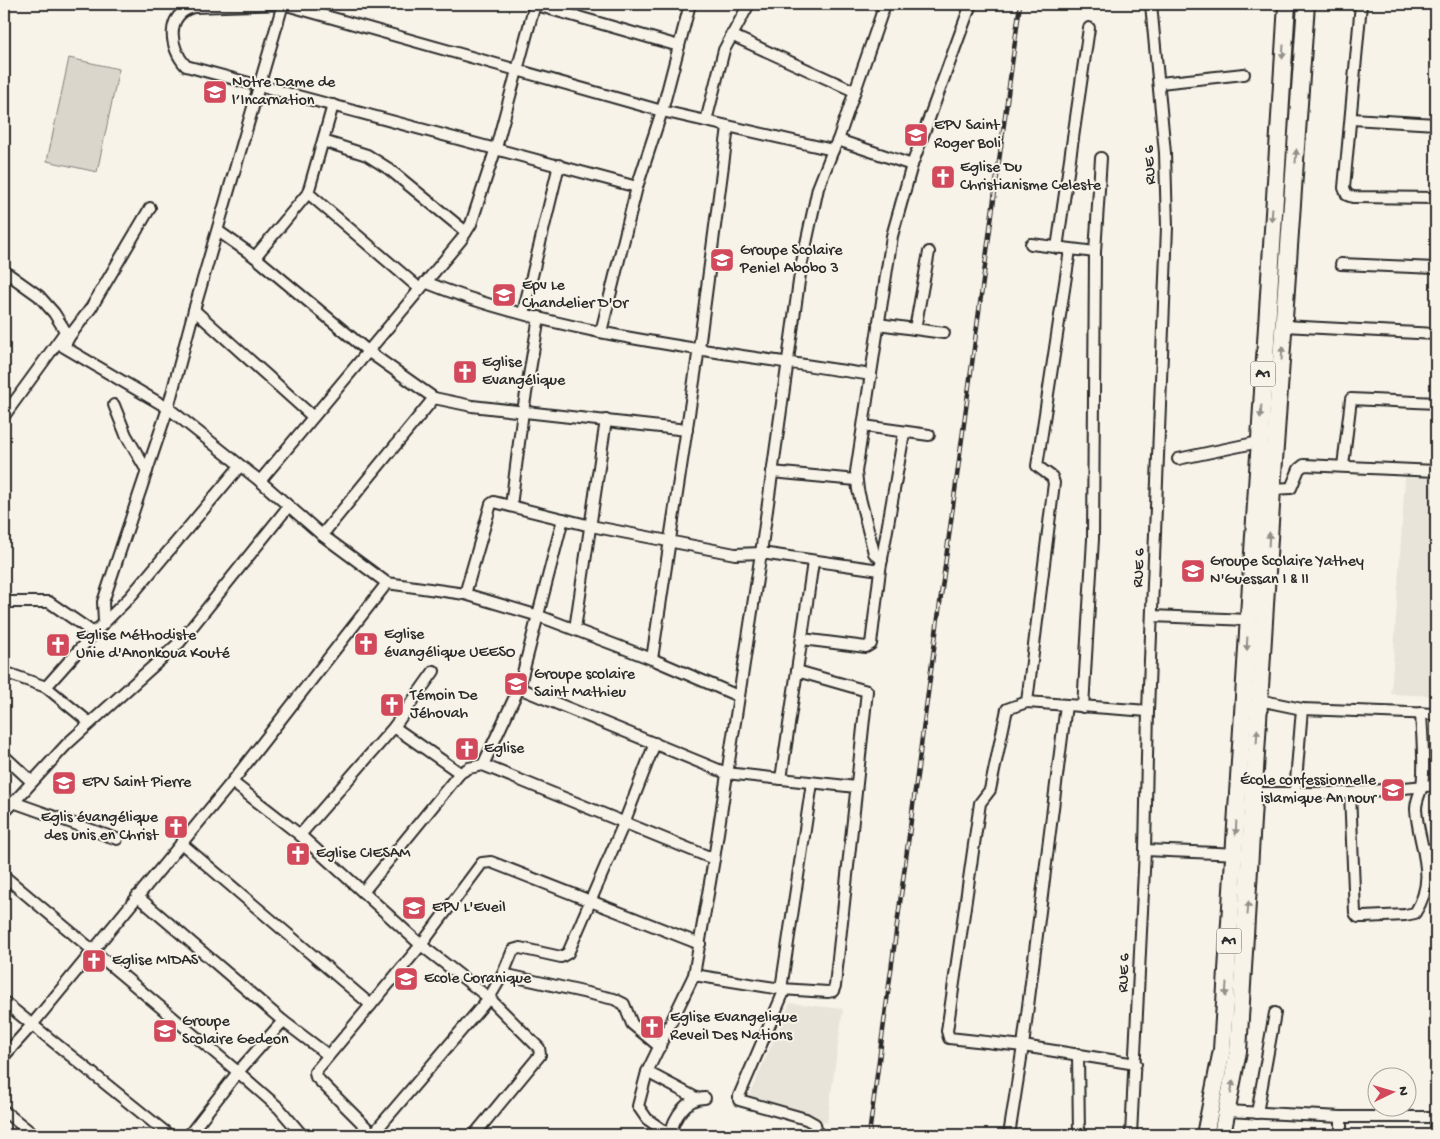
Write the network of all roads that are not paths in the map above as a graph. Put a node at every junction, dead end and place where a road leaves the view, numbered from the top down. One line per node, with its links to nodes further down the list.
1 (283, 4): 10 (street); 16 (street); 19 (street)
2 (534, 4): 15 (street); 16 (street)
3 (690, 4): 15 (street)
4 (749, 4): 14 (street)
5 (885, 4): 20 (street)
6 (971, 4): 32 (street)
7 (1151, 4): 18 (street, RUE 6)
8 (1286, 4): 75 (main road, A1, one-way to 75)
9 (1361, 4): 23 (street)
10 (207, 5): 11 (street)
11 (187, 6): 19 (street)
12 (1307, 9): 53 (main road, A1, one-way to 12)
13 (1089, 28): 40 (street)
14 (732, 35): 20 (street); 24 (street)
15 (679, 46): 22 (street)
16 (515, 71): 22 (street); 29 (street)
17 (1244, 74): 18 (street)
18 (1160, 83): 98 (street, RUE 6)
19 (260, 86): 21 (street); 37 (street)
20 (854, 91): 28 (street)
21 (333, 105): 27 (street); 29 (street)
22 (662, 111): 24 (street); 33 (street)
23 (1352, 119): 25 (street); 35 (street)
24 (706, 121): 26 (street)
25 (1436, 124)
26 (728, 127): 28 (street); 59 (street)
27 (323, 141): 34 (street); 38 (street)
28 (835, 145): 32 (street); 61 (street)
29 (496, 148): 31 (street); 38 (street)
30 (1101, 158): 43 (street)
31 (559, 165): 33 (street); 50 (street)
32 (912, 165): 52 (street)
33 (637, 187): 55 (street)
34 (308, 193): 44 (street); 48 (street)
35 (1436, 198)
36 (150, 208): 57 (street)
37 (218, 231): 44 (street); 49 (street)
38 (466, 232): 48 (street)
39 (1031, 244): 40 (street)
40 (1057, 248): 41 (street)
41 (1070, 250): 43 (street); 112 (street)
42 (929, 252): 54 (street)
43 (1095, 252): 114 (street)
44 (255, 257): 60 (street)
45 (1341, 264): 46 (street)
46 (1436, 268)
47 (4, 271): 57 (street)
48 (423, 285): 50 (street); 60 (street)
49 (194, 310): 66 (street); 69 (street)
50 (523, 313): 51 (street)
51 (538, 317): 55 (street); 67 (street)
52 (878, 324): 54 (street); 62 (street)
53 (1284, 326): 58 (street); 84 (main road, A1, one-way to 53)
54 (915, 329): 56 (street)
55 (601, 332): 59 (street)
56 (944, 333)
57 (67, 334): 66 (street); 68 (street)
58 (1436, 334)
59 (699, 348): 61 (street); 72 (street)
60 (369, 352): 63 (street); 69 (street)
61 (786, 361): 62 (street); 81 (street)
62 (871, 375): 71 (street)
63 (434, 398): 67 (street); 89 (street)
64 (1436, 403): 78 (street)
65 (114, 405): 79 (street)
66 (168, 408): 77 (street); 79 (street)
67 (523, 410): 70 (street); 85 (street)
68 (4, 416)
69 (312, 416): 83 (street)
70 (606, 420): 72 (street); 88 (street)
71 (864, 426): 73 (street); 82 (street)
72 (686, 430): 90 (street)
73 (904, 434): 74 (street); 93 (street)
74 (929, 435)
75 (1259, 442): 76 (street); 99 (main road, A1)
76 (1178, 459)
77 (240, 466): 83 (street); 100 (street)
78 (1343, 466): 80 (street); 84 (street)
79 (146, 471): 100 (street)
80 (1436, 471)
81 (772, 472): 82 (street); 91 (street)
82 (856, 480): 93 (street)
83 (260, 481): 86 (street)
84 (1272, 489): 111 (main road, A1, one-way to 84)
85 (511, 506): 87 (street); 95 (street)
86 (288, 507): 89 (street); 119 (street)
87 (563, 519): 88 (street); 97 (street)
88 (591, 526): 90 (street); 101 (street)
89 (322, 535): 94 (street)
90 (669, 540): 91 (street); 104 (street)
91 (761, 553): 92 (street); 110 (street)
92 (813, 562): 93 (street); 103 (street)
93 (881, 565): 103 (street)
94 (387, 583): 95 (street); 128 (street)
95 (465, 594): 97 (street)
96 (4, 602): 102 (street)
97 (539, 616): 101 (street); 109 (street)
98 (1152, 616): 99 (street); 116 (street, RUE 6)
99 (1249, 620): 145 (main road, A1, one-way to 145)
100 (104, 622): 102 (street)
101 (575, 629): 104 (street)
102 (94, 633): 108 (street)
103 (802, 639): 106 (street)
104 (652, 659): 110 (street)
105 (434, 671): 120 (street)
106 (797, 671): 126 (street); 132 (street)
107 (4, 672): 108 (street)
108 (46, 688): 119 (street)
109 (519, 688): 121 (street); 123 (street)
110 (738, 696): 125 (street)
111 (1260, 700): 115 (street); 134 (main road, A1, one-way to 111)
112 (1027, 702): 113 (street); 163 (street)
113 (1066, 706): 114 (street); 163 (street)
114 (1083, 707): 116 (street)
115 (1302, 708): 117 (street); 133 (street)
116 (1148, 711): 143 (street, RUE 6)
117 (1421, 713): 118 (street); 131 (street)
118 (1436, 714)
119 (90, 723): 127 (street)
120 (394, 727): 124 (street); 139 (street)
121 (654, 743): 125 (street); 138 (street)
122 (4, 756): 127 (street)
123 (484, 765): 124 (street); 138 (street)
124 (460, 773): 148 (street)
125 (726, 773): 126 (street); 146 (street)
126 (781, 779): 129 (street)
127 (32, 781): 136 (street)
128 (232, 782): 139 (street); 141 (street)
129 (812, 783): 132 (street); 156 (street)
130 (1436, 785): 131 (street)
131 (1422, 786): 135 (street); 144 (street)
132 (856, 787): 156 (street)
133 (1295, 792): 134 (street); 135 (street)
134 (1254, 793): 145 (main road, A1)
135 (1350, 793): 144 (street)
136 (13, 802): 137 (street); 140 (street)
137 (4, 813)
138 (624, 823): 146 (street); 150 (street)
139 (300, 836): 148 (street)
140 (117, 839)
141 (181, 843): 149 (street); 159 (street)
142 (1436, 849): 144 (street)
143 (1145, 850): 145 (street); 168 (street, RUE 6)
144 (1425, 850)
145 (1243, 854): 172 (main road, A1, one-way to 145); 187 (main road, A1, one-way to 187)
146 (714, 859): 151 (street)
147 (4, 876): 153 (street)
148 (363, 892): 152 (street)
149 (137, 896): 153 (street); 161 (street)
150 (590, 900): 151 (street); 152 (street); 154 (street)
151 (700, 944): 155 (street)
152 (421, 945): 157 (street); 159 (street)
153 (93, 949): 162 (street); 169 (street)
154 (503, 974): 157 (street); 164 (street)
155 (694, 975): 156 (street); 164 (street)
156 (783, 989): 183 (street)
157 (489, 998): 180 (street); 181 (street)
158 (4, 1002): 162 (street)
159 (371, 1005): 167 (street)
160 (1275, 1013): 173 (street)
161 (283, 1021): 167 (street); 169 (street)
162 (31, 1026): 166 (street); 177 (street)
163 (1023, 1046): 165 (street); 184 (street)
164 (660, 1047): 170 (street)
165 (1078, 1054): 168 (street); 185 (street)
166 (4, 1056)
167 (328, 1056): 180 (street)
168 (1136, 1064): 186 (street, RUE 6)
169 (238, 1072): 178 (street); 179 (street)
170 (647, 1072): 182 (street); 182 (street)
171 (4, 1111): 176 (street)
172 (1228, 1111): 173 (street); 188 (main road, A1)
173 (1257, 1113): 175 (street)
174 (1436, 1116): 175 (street)
175 (1341, 1117): 189 (street)
176 (34, 1135)
177 (169, 1135)
178 (189, 1135)
179 (302, 1135)
180 (374, 1135)
181 (474, 1135)
182 (670, 1135)
183 (817, 1135)
184 (1009, 1135)
185 (1079, 1135)
186 (1131, 1135)
187 (1205, 1135)
188 (1222, 1135)
189 (1341, 1135)

